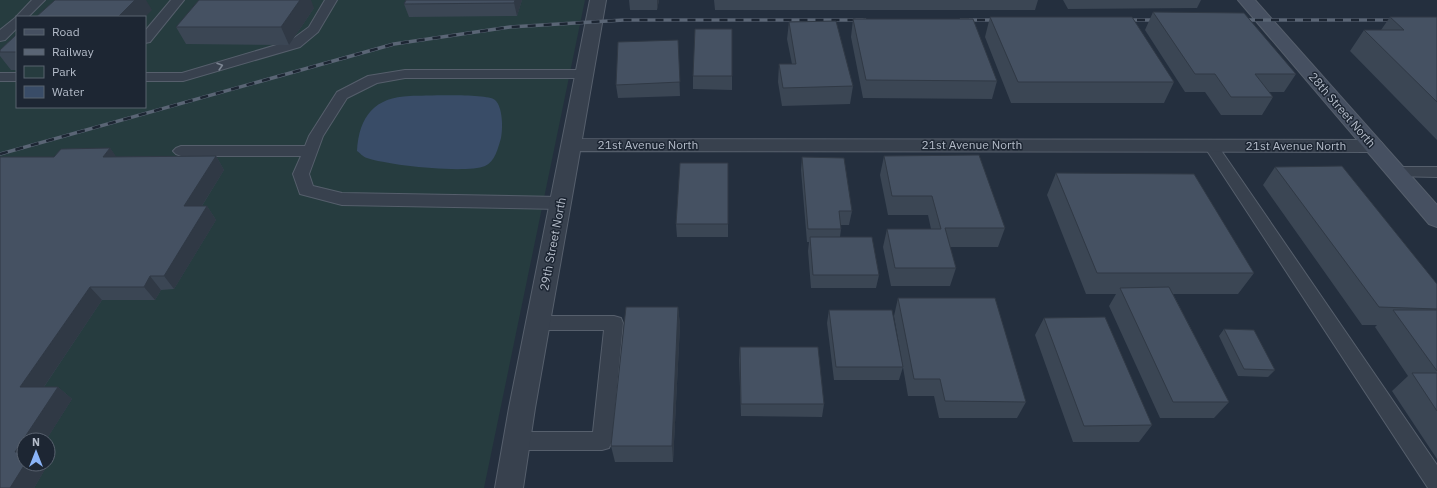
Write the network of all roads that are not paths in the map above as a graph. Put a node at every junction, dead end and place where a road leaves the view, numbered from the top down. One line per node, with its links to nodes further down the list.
1 (40, 0): 6 (lane)
2 (178, 0): 9 (lane)
3 (331, 0): 13 (lane, one-way to 3)
4 (598, 0): 10 (street, 29th Street North)
5 (1246, 0): 16 (street, 28th Street North)
6 (22, 16)
7 (16, 22): 8 (lane)
8 (0, 37)
9 (146, 38)
10 (584, 74): 14 (street, 29th Street North); 18 (lane)
11 (0, 77): 12 (lane)
12 (16, 77)
13 (146, 77)
14 (571, 144): 15 (street, 21st Avenue North); 21 (street, 29th Street North)
15 (1211, 146): 16 (street, 21st Avenue North); 25 (lane)
16 (1374, 146): 19 (street, 28th Street North)
17 (182, 151): 18 (lane)
18 (310, 151): 21 (lane)
19 (1396, 172): 20 (lane); 22 (street, 28th Street North)
20 (1437, 172)
21 (560, 204): 23 (street, 29th Street North)
22 (1437, 219)
23 (538, 323): 24 (street, 29th Street North); 24 (lane)
24 (516, 441): 26 (street, 29th Street North)
25 (1437, 484)
26 (509, 488)

